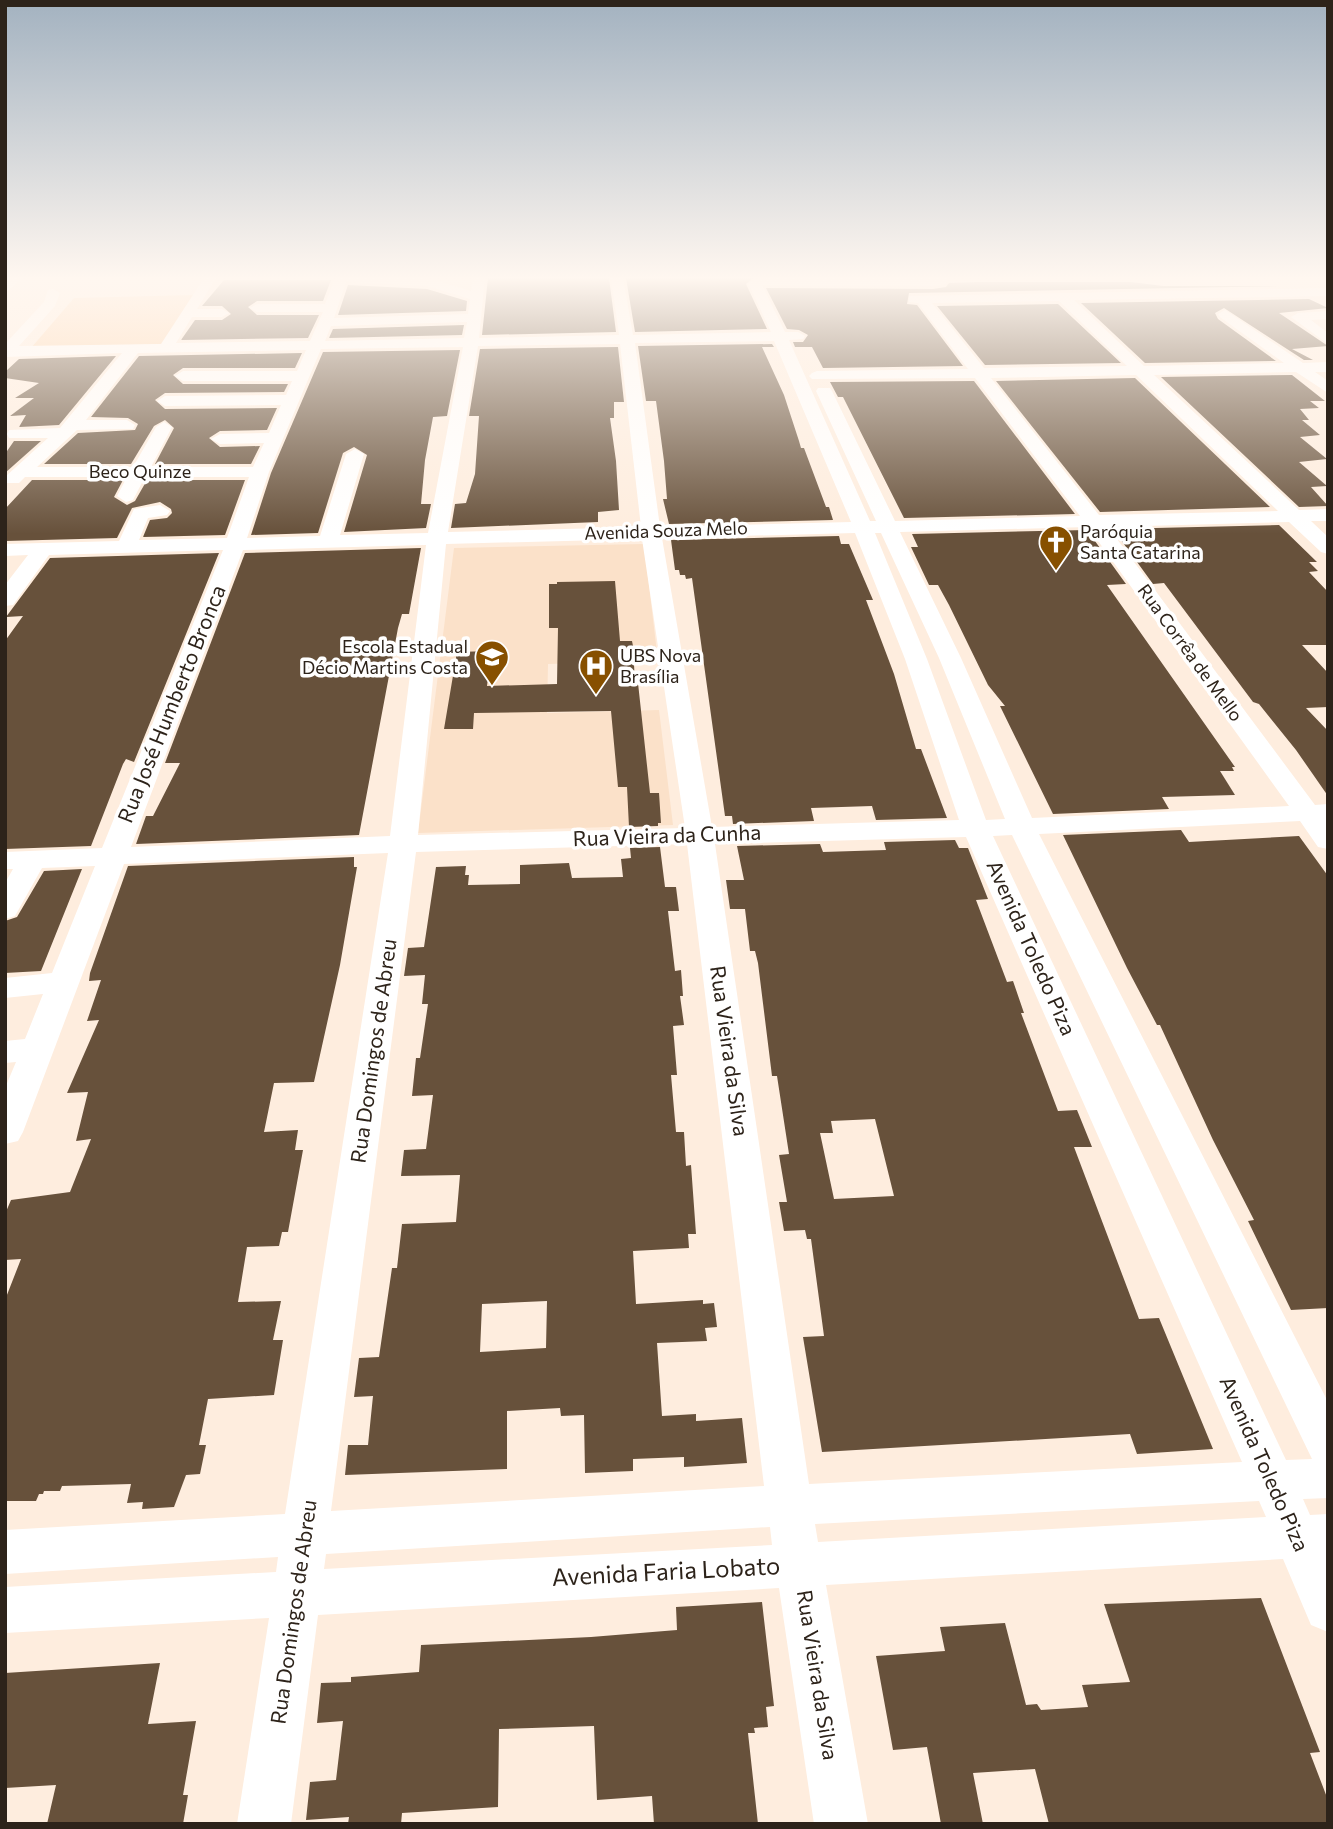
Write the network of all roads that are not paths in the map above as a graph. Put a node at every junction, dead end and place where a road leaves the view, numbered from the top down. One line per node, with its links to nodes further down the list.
1 (121, 363): 22 (street)
2 (195, 363): 15 (street)
3 (306, 363): 15 (street, Rua José Humberto Bronca)
4 (468, 363): 40 (street, Rua Domingos de Abreu)
5 (630, 363): 38 (street, Rua Vieira da Silva)
6 (791, 363): 37 (street, Avenida Toledo Piza)
7 (811, 363): 16 (street, Avenida Toledo Piza)
8 (973, 363): 14 (street, Rua Corrêa de Mello)
9 (1135, 363): 13 (street)
10 (1296, 363): 11 (street)
11 (1301, 367): 12 (street); 13 (street); 17 (street)
12 (1328, 367)
13 (1142, 370): 14 (street); 34 (street)
14 (981, 373): 16 (street); 36 (street, Rua Corrêa de Mello)
15 (301, 376): 18 (street, Rua José Humberto Bronca)
16 (817, 376): 37 (street, Avenida Toledo Piza)
17 (1328, 388)
18 (291, 400): 19 (street); 24 (street, Rua José Humberto Bronca)
19 (165, 401)
20 (127, 425): 22 (street)
21 (164, 427): 28 (street)
22 (68, 429): 23 (street); 27 (street)
23 (15, 434)
24 (275, 438): 25 (street); 29 (street, Rua José Humberto Bronca)
25 (220, 439)
26 (355, 454): 39 (street)
27 (19, 472): 28 (street, Beco Quinze); 30 (street)
28 (141, 472): 29 (street, Beco Quinze); 31 (street)
29 (260, 472): 43 (street, Rua José Humberto Bronca)
30 (5, 486)
31 (126, 496)
32 (160, 511): 41 (street)
33 (1328, 515): 34 (street, Avenida Souza Melo)
34 (1297, 520): 35 (street, Avenida Souza Melo); 36 (street, Avenida Souza Melo); 42 (street)
35 (1328, 524)
36 (1096, 525): 37 (street, Avenida Souza Melo); 50 (street, Rua Corrêa de Mello)
37 (876, 530): 38 (street, Avenida Souza Melo); 48 (street, Avenida Toledo Piza); 49 (street, Avenida Toledo Piza)
38 (652, 536): 40 (street, Avenida Souza Melo); 53 (street, Rua Vieira da Silva)
39 (328, 541): 40 (street, Avenida Souza Melo); 43 (street, Avenida Souza Melo)
40 (437, 542): 43 (street, Avenida Souza Melo); 55 (street, Rua Domingos de Abreu)
41 (126, 547): 43 (street, Avenida Souza Melo); 45 (street, Avenida Souza Melo)
42 (1328, 548)
43 (233, 549): 45 (street, Avenida Souza Melo); 56 (street, Rua José Humberto Bronca)
44 (5, 550): 45 (street, Avenida Souza Melo)
45 (41, 554): 46 (street, Avenida Souza Melo); 47 (street)
46 (5, 559)
47 (5, 600)
48 (950, 658): 49 (street); 51 (street, Avenida Toledo Piza)
49 (916, 659): 52 (street, Avenida Toledo Piza)
50 (1317, 812): 51 (street, Rua Vieira da Cunha); 54 (street, Rua Corrêa de Mello)
51 (1022, 827): 52 (street, Rua Vieira da Cunha); 62 (street, Avenida Toledo Piza)
52 (976, 829): 53 (street, Rua Vieira da Cunha); 63 (street, Avenida Toledo Piza)
53 (700, 835): 55 (street, Rua Vieira da Cunha); 68 (street, Rua Vieira da Silva)
54 (1328, 841)
55 (403, 844): 56 (street, Rua Vieira da Cunha); 69 (street, Rua Domingos de Abreu)
56 (111, 857): 57 (street, Rua Vieira da Cunha); 59 (street, Rua José Humberto Bronca)
57 (19, 860): 58 (street)
58 (5, 910)
59 (63, 982): 60 (street); 61 (street, Rua José Humberto Bronca)
60 (5, 988)
61 (21, 1050): 64 (street, Rua José Humberto Bronca)
62 (1133, 1051): 63 (street); 65 (street, Avenida Toledo Piza)
63 (1079, 1055): 67 (street, Avenida Toledo Piza)
64 (9, 1114)
65 (1328, 1447)
66 (1328, 1478): 67 (street)
67 (1273, 1481): 68 (street); 70 (street, Avenida Toledo Piza)
68 (789, 1504): 69 (street); 72 (street, Rua Vieira da Silva)
69 (306, 1535): 71 (street); 73 (street, Rua Domingos de Abreu)
70 (1312, 1536): 72 (street, Avenida Faria Lobato); 74 (street, Avenida Toledo Piza)
71 (5, 1552)
72 (799, 1564): 73 (street, Avenida Faria Lobato); 77 (street, Rua Vieira da Silva)
73 (295, 1594): 75 (street, Avenida Faria Lobato); 76 (street, Rua Domingos de Abreu)
74 (1328, 1609)
75 (5, 1610)
76 (264, 1824)
77 (841, 1824)

